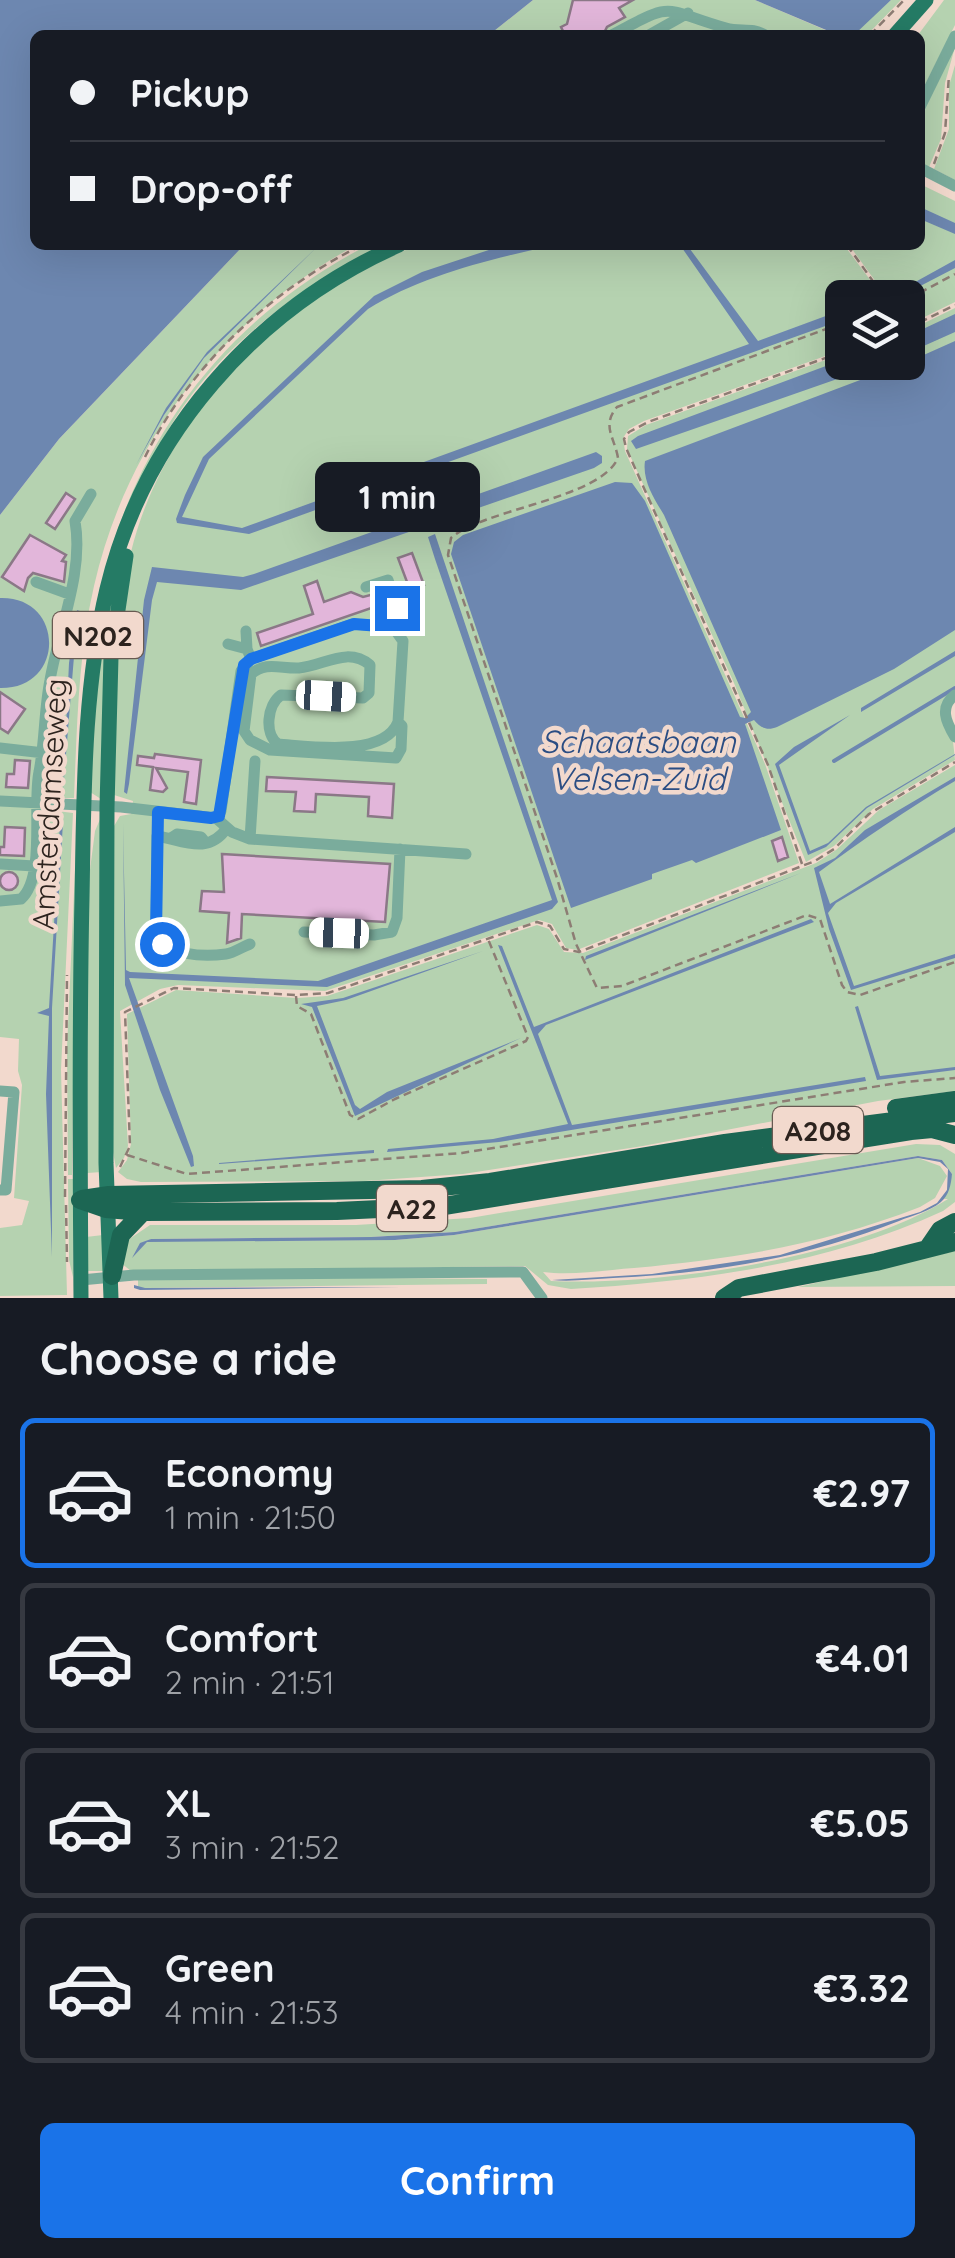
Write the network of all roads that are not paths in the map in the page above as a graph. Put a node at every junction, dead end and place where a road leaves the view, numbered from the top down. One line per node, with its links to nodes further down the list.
1 (926, 0): 6 (main road)
2 (688, 14): 3 (street); 4 (street); 5 (street)
3 (621, 30)
4 (659, 30)
5 (754, 30)
6 (899, 30)
7 (955, 36): 8 (street)
8 (925, 96)
9 (925, 171): 10 (street)
10 (955, 186)
11 (389, 250): 12 (main road, Amsterdamseweg / N202)
12 (174, 437): 33 (main road, Amsterdamseweg / N202); 34 (main road, Amsterdamseweg / N202)
13 (92, 494): 16 (street)
14 (36, 582): 16 (street)
15 (366, 588): 17 (street)
16 (69, 594): 23 (street)
17 (393, 627): 20 (street); 24 (street)
18 (246, 631): 20 (street)
19 (228, 644): 20 (street)
20 (249, 654): 27 (street)
21 (955, 695): 26 (street)
22 (33, 708): 23 (street)
23 (47, 709): 29 (street)
24 (398, 722): 24 (street)
25 (216, 735): 27 (street)
26 (955, 736)
27 (232, 737): 36 (street)
28 (0, 748): 29 (street)
29 (44, 753): 32 (street)
30 (255, 761): 39 (street)
31 (0, 802): 32 (street)
32 (37, 803): 33 (street); 43 (street)
33 (84, 807): 34 (street); 53 (main road, Amsterdamseweg / N202)
34 (107, 807): 35 (street); 54 (main road, Amsterdamseweg / N202)
35 (158, 812): 36 (street); 38 (street)
36 (216, 818): 37 (street)
37 (227, 828): 38 (street); 39 (street)
38 (157, 836): 46 (street)
39 (250, 839): 40 (street)
40 (400, 850): 41 (street); 45 (street)
41 (466, 854)
42 (1, 864): 43 (street)
43 (34, 866): 44 (street)
44 (0, 901)
45 (304, 932)
46 (250, 944)
47 (0, 1091): 52 (street)
48 (955, 1100): 51 (highway, A22)
49 (955, 1113): 51 (highway, A208)
50 (955, 1135): 55 (highway, A22)
51 (725, 1143): 54 (highway, A22)
52 (0, 1190)
53 (80, 1200): 54 (highway, A22); 60 (main road, Amsterdamseweg / N202)
54 (106, 1202): 55 (highway, A22); 59 (main road, Amsterdamseweg / N202)
55 (142, 1212): 59 (highway)
56 (955, 1222): 58 (highway)
57 (955, 1242): 58 (highway)
58 (927, 1249): 64 (highway)
59 (112, 1276): 60 (street); 62 (main road, Amsterdamseweg / N202); 63 (street)
60 (81, 1280): 61 (main road, Amsterdamseweg / N202)
61 (81, 1298)
62 (111, 1298)
63 (542, 1298)
64 (724, 1298)

